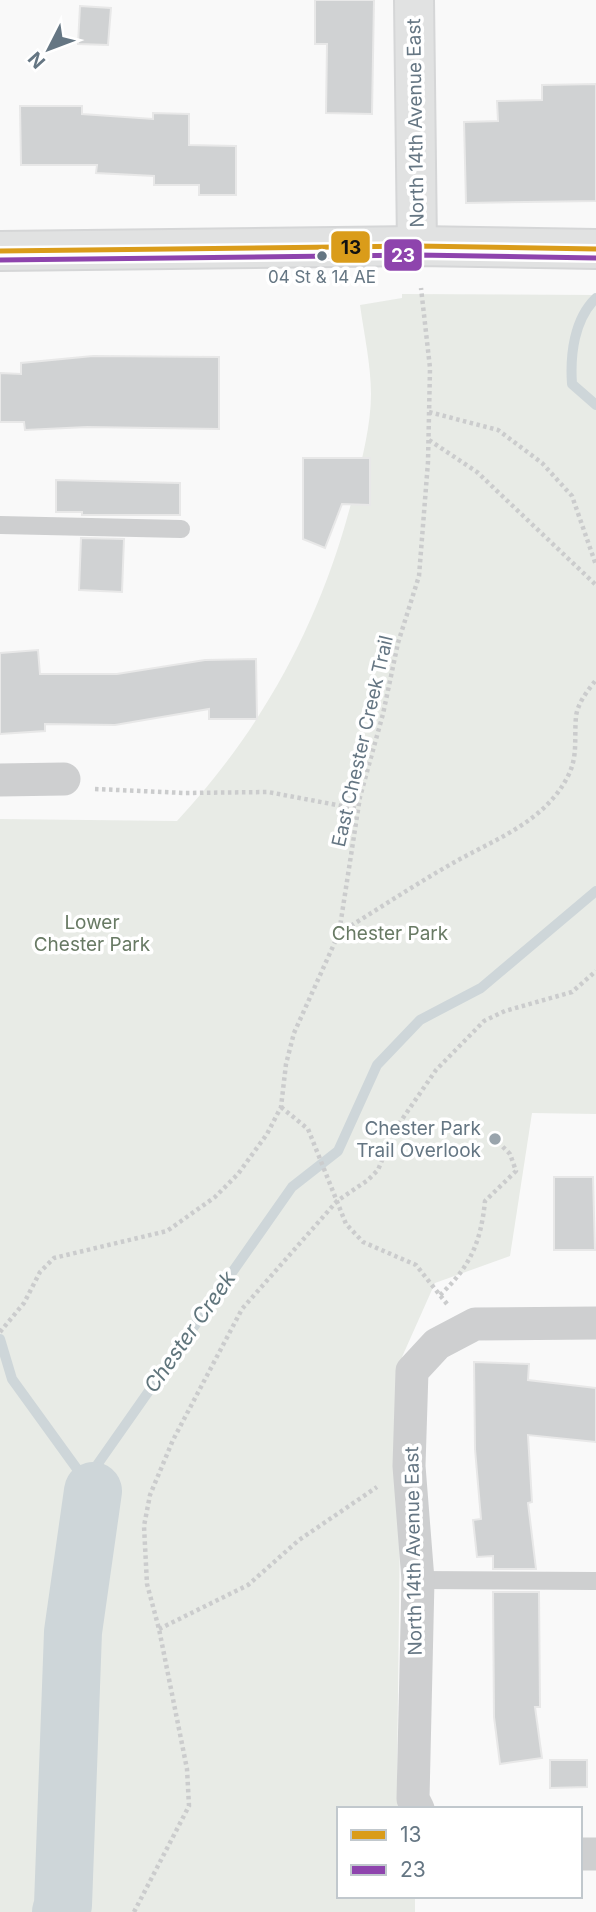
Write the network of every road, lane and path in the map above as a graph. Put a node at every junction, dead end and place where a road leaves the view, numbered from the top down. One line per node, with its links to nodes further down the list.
1 (414, 0): 2 (main road, North 14th Avenue East)
2 (417, 246): 3 (main road); 4 (main road)
3 (596, 249)
4 (0, 251)
5 (421, 288): 6 (path, East Chester Creek Trail)
6 (429, 412): 7 (path, East Chester Creek Trail); 10 (path)
7 (429, 439): 11 (path); 15 (path, East Chester Creek Trail)
8 (0, 525): 9 (lane)
9 (181, 529)
10 (596, 565)
11 (596, 585)
12 (596, 680): 16 (path)
13 (64, 779): 14 (street); 15 (path)
14 (0, 780)
15 (358, 809): 16 (path, East Chester Creek Trail)
16 (339, 933): 18 (path, East Chester Creek Trail)
17 (596, 971): 20 (path)
18 (281, 1107): 20 (path); 23 (path, East Chester Creek Trail)
19 (495, 1139): 21 (path)
20 (337, 1201): 21 (path); 28 (path)
21 (440, 1295): 24 (path)
22 (596, 1322): 24 (street)
23 (0, 1332)
24 (451, 1336): 25 (street, North 14th Avenue East)
25 (409, 1466): 26 (street, North 14th Avenue East); 28 (path)
26 (418, 1580): 27 (lane); 29 (street, North 14th Avenue East)
27 (596, 1581)
28 (159, 1629): 30 (path)
29 (417, 1807)
30 (134, 1912)

